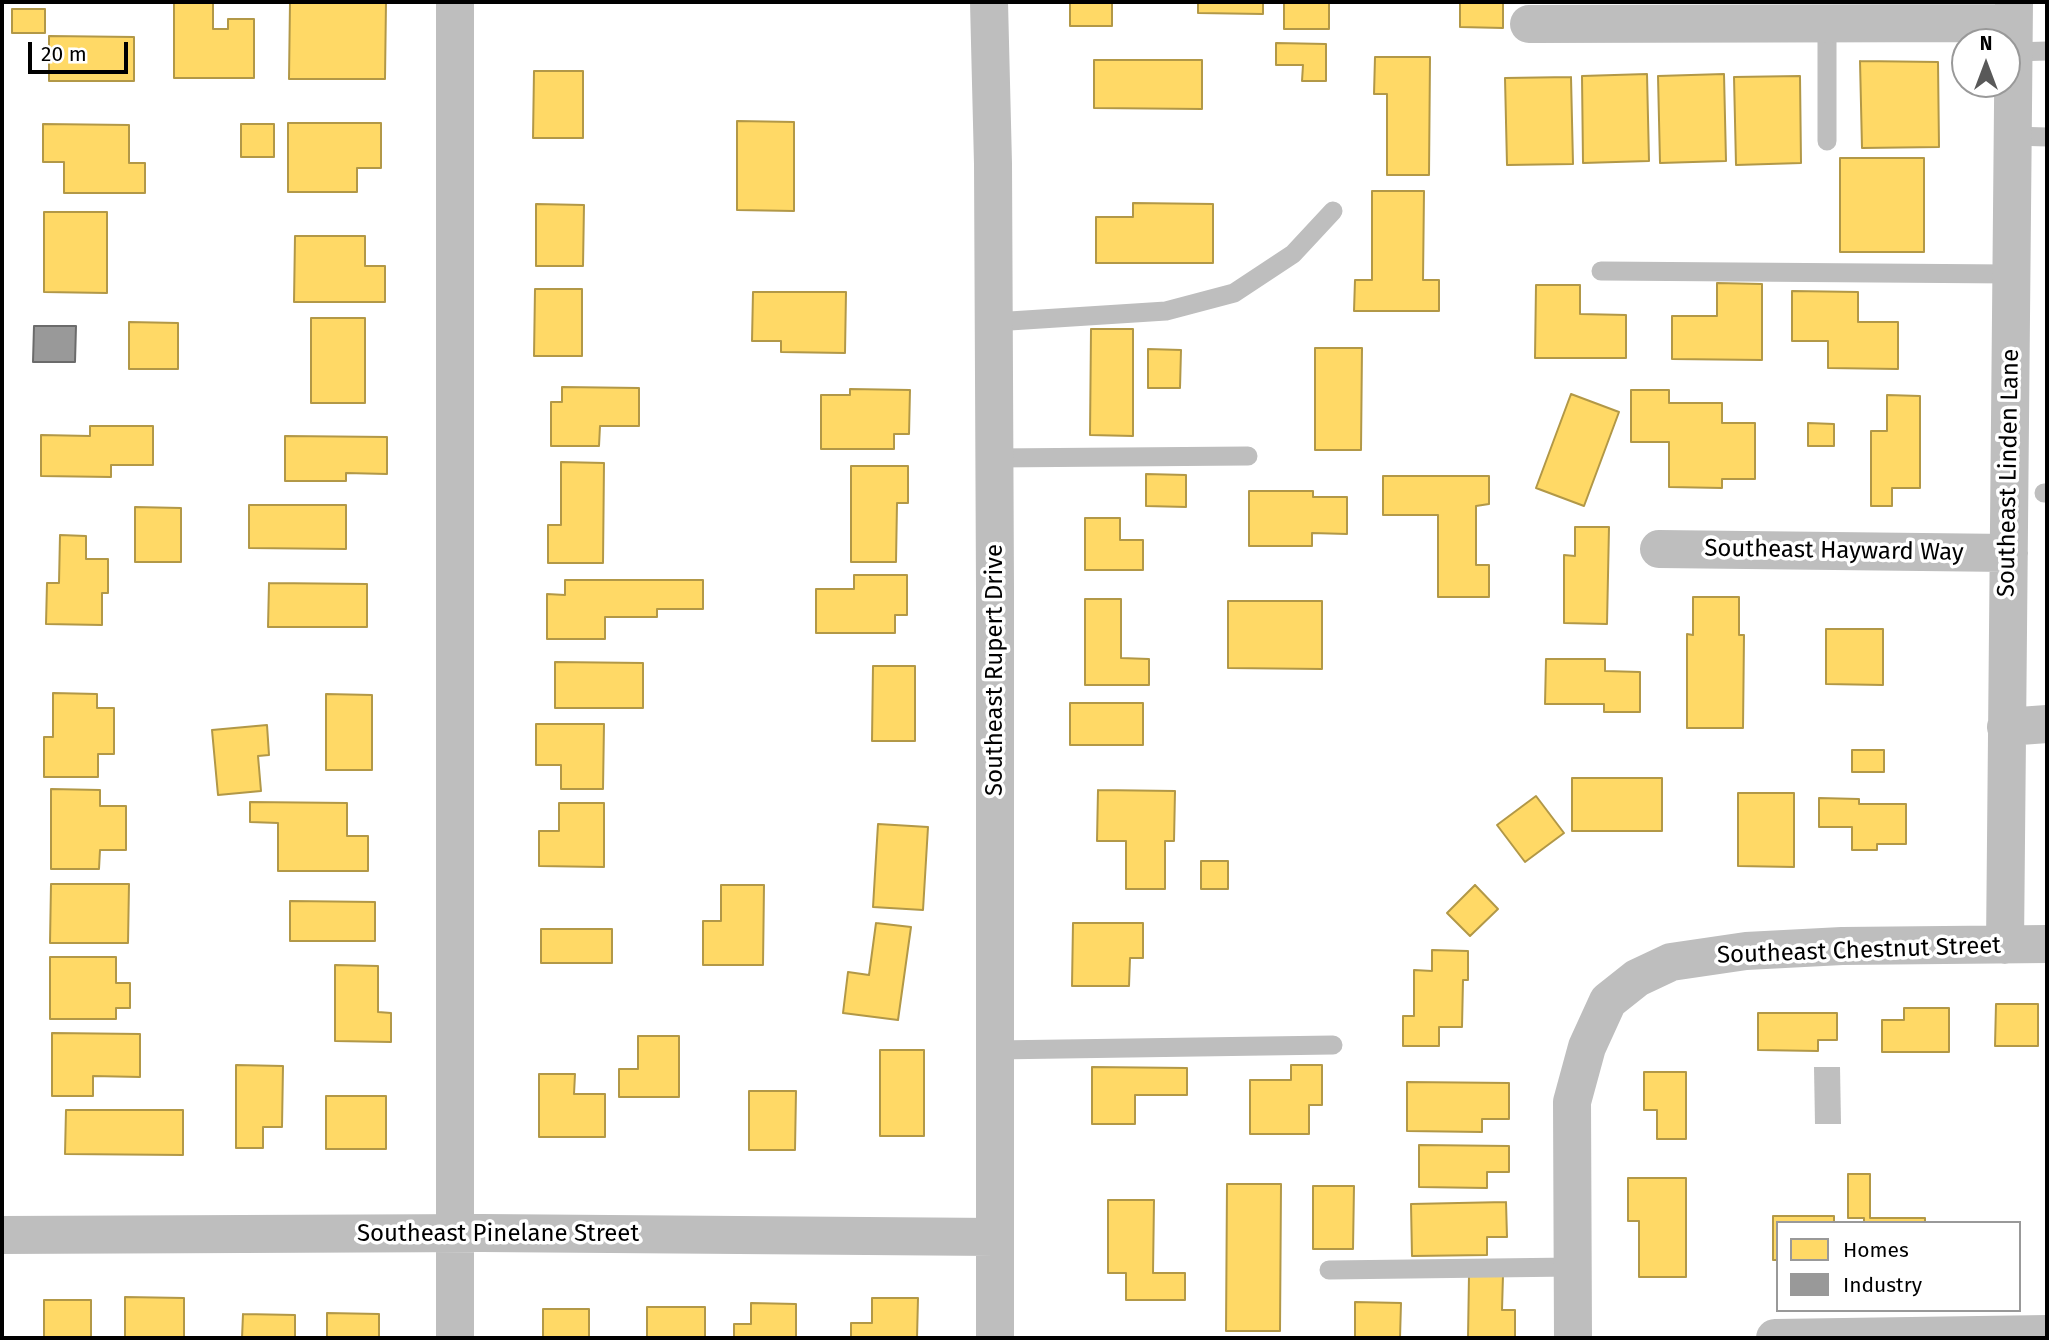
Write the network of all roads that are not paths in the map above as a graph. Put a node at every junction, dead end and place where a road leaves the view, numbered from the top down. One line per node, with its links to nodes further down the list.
1 (455, 2): 23 (street)
2 (989, 2): 12 (street, Southeast Rupert Drive)
3 (1663, 13): 4 (street); 5 (street)
4 (1827, 23): 6 (street); 8 (lane)
5 (1529, 24)
6 (2022, 32): 7 (street, Southeast Linden Lane)
7 (2030, 136): 11 (street, Southeast Linden Lane)
8 (1827, 141)
9 (1333, 211): 12 (lane)
10 (1601, 271): 11 (lane)
11 (2011, 274): 16 (street, Southeast Linden Lane)
12 (994, 322): 14 (street, Southeast Rupert Drive)
13 (1248, 456): 14 (lane)
14 (994, 458): 22 (street, Southeast Rupert Drive)
15 (1659, 549): 16 (street, Southeast Hayward Way)
16 (2009, 553): 18 (street, Southeast Linden Lane)
17 (2047, 724): 18 (street)
18 (2006, 727): 20 (street, Southeast Linden Lane)
19 (2047, 944): 20 (street, Southeast Chestnut Street)
20 (2005, 945): 26 (street, Southeast Chestnut Street)
21 (1333, 1045): 22 (lane)
22 (995, 1050): 25 (street, Southeast Rupert Drive)
23 (455, 1233): 24 (street, Southeast Pinelane Street); 25 (street, Southeast Pinelane Street); 29 (street)
24 (2, 1234)
25 (995, 1237): 30 (street, Southeast Rupert Drive)
26 (1573, 1267): 27 (lane); 31 (street, Southeast Chestnut Street)
27 (1329, 1270)
28 (2047, 1334): 32 (street)
29 (455, 1338)
30 (995, 1338)
31 (1573, 1338)
32 (1775, 1338)

